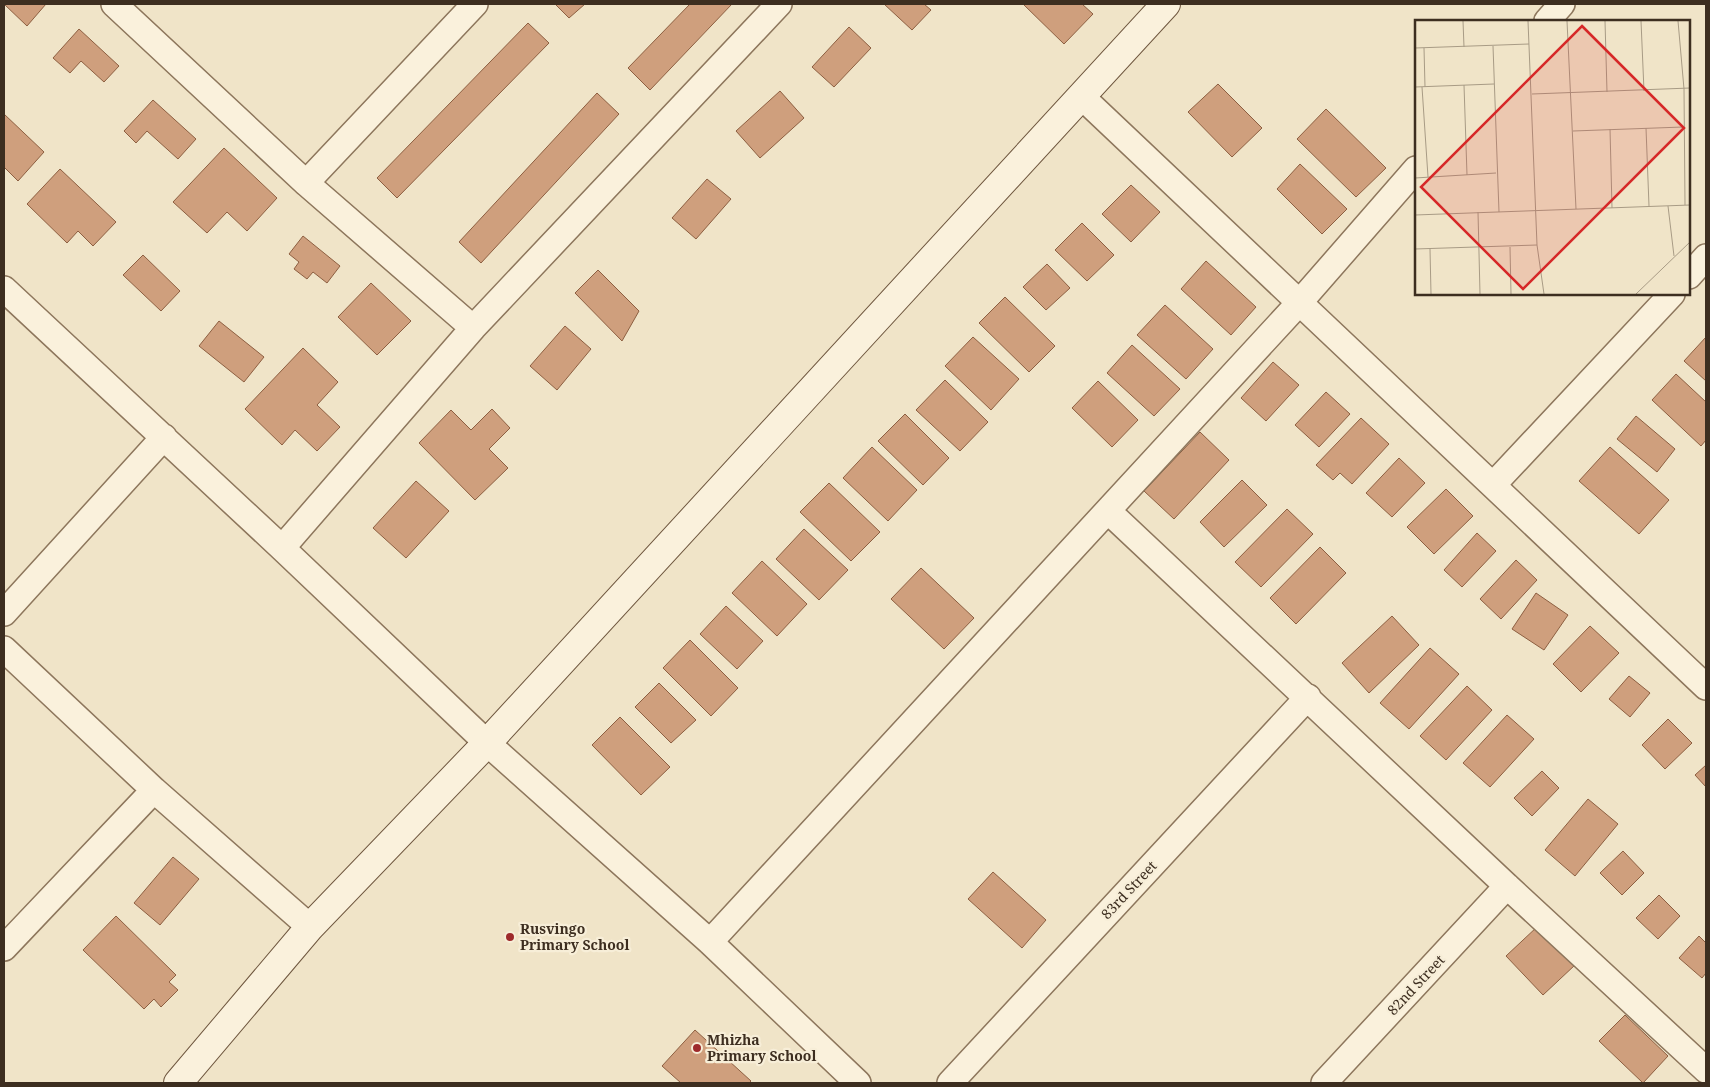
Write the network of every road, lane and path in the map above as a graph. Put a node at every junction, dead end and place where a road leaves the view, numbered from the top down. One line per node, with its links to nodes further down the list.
1 (114, 4): 9 (street)
2 (476, 4): 9 (street)
3 (779, 4): 15 (street)
4 (1166, 4): 7 (street)
5 (1562, 4): 6 (street)
6 (1548, 20)
7 (1081, 96): 14 (street); 24 (street)
8 (1415, 170): 14 (street)
9 (306, 183): 15 (street)
10 (1706, 257): 11 (street)
11 (1690, 275)
12 (4, 289): 16 (street)
13 (1671, 295): 17 (street)
14 (1299, 303): 17 (street); 18 (street)
15 (473, 328): 19 (street)
16 (164, 437): 19 (street); 20 (street)
17 (1493, 485): 22 (street)
18 (1108, 511): 23 (street); 28 (street)
19 (282, 548): 24 (street)
20 (4, 613)
21 (4, 649): 25 (street)
22 (1703, 678)
23 (1308, 697): 26 (street); 33 (street, 83rd Street)
24 (487, 743): 27 (street); 28 (street)
25 (154, 790): 27 (street); 29 (street)
26 (1507, 886): 30 (street); 34 (street, 82nd Street)
27 (310, 927): 31 (street)
28 (710, 942): 32 (street)
29 (4, 948)
30 (1706, 1070)
31 (178, 1083)
32 (858, 1083)
33 (950, 1083)
34 (1324, 1083)

